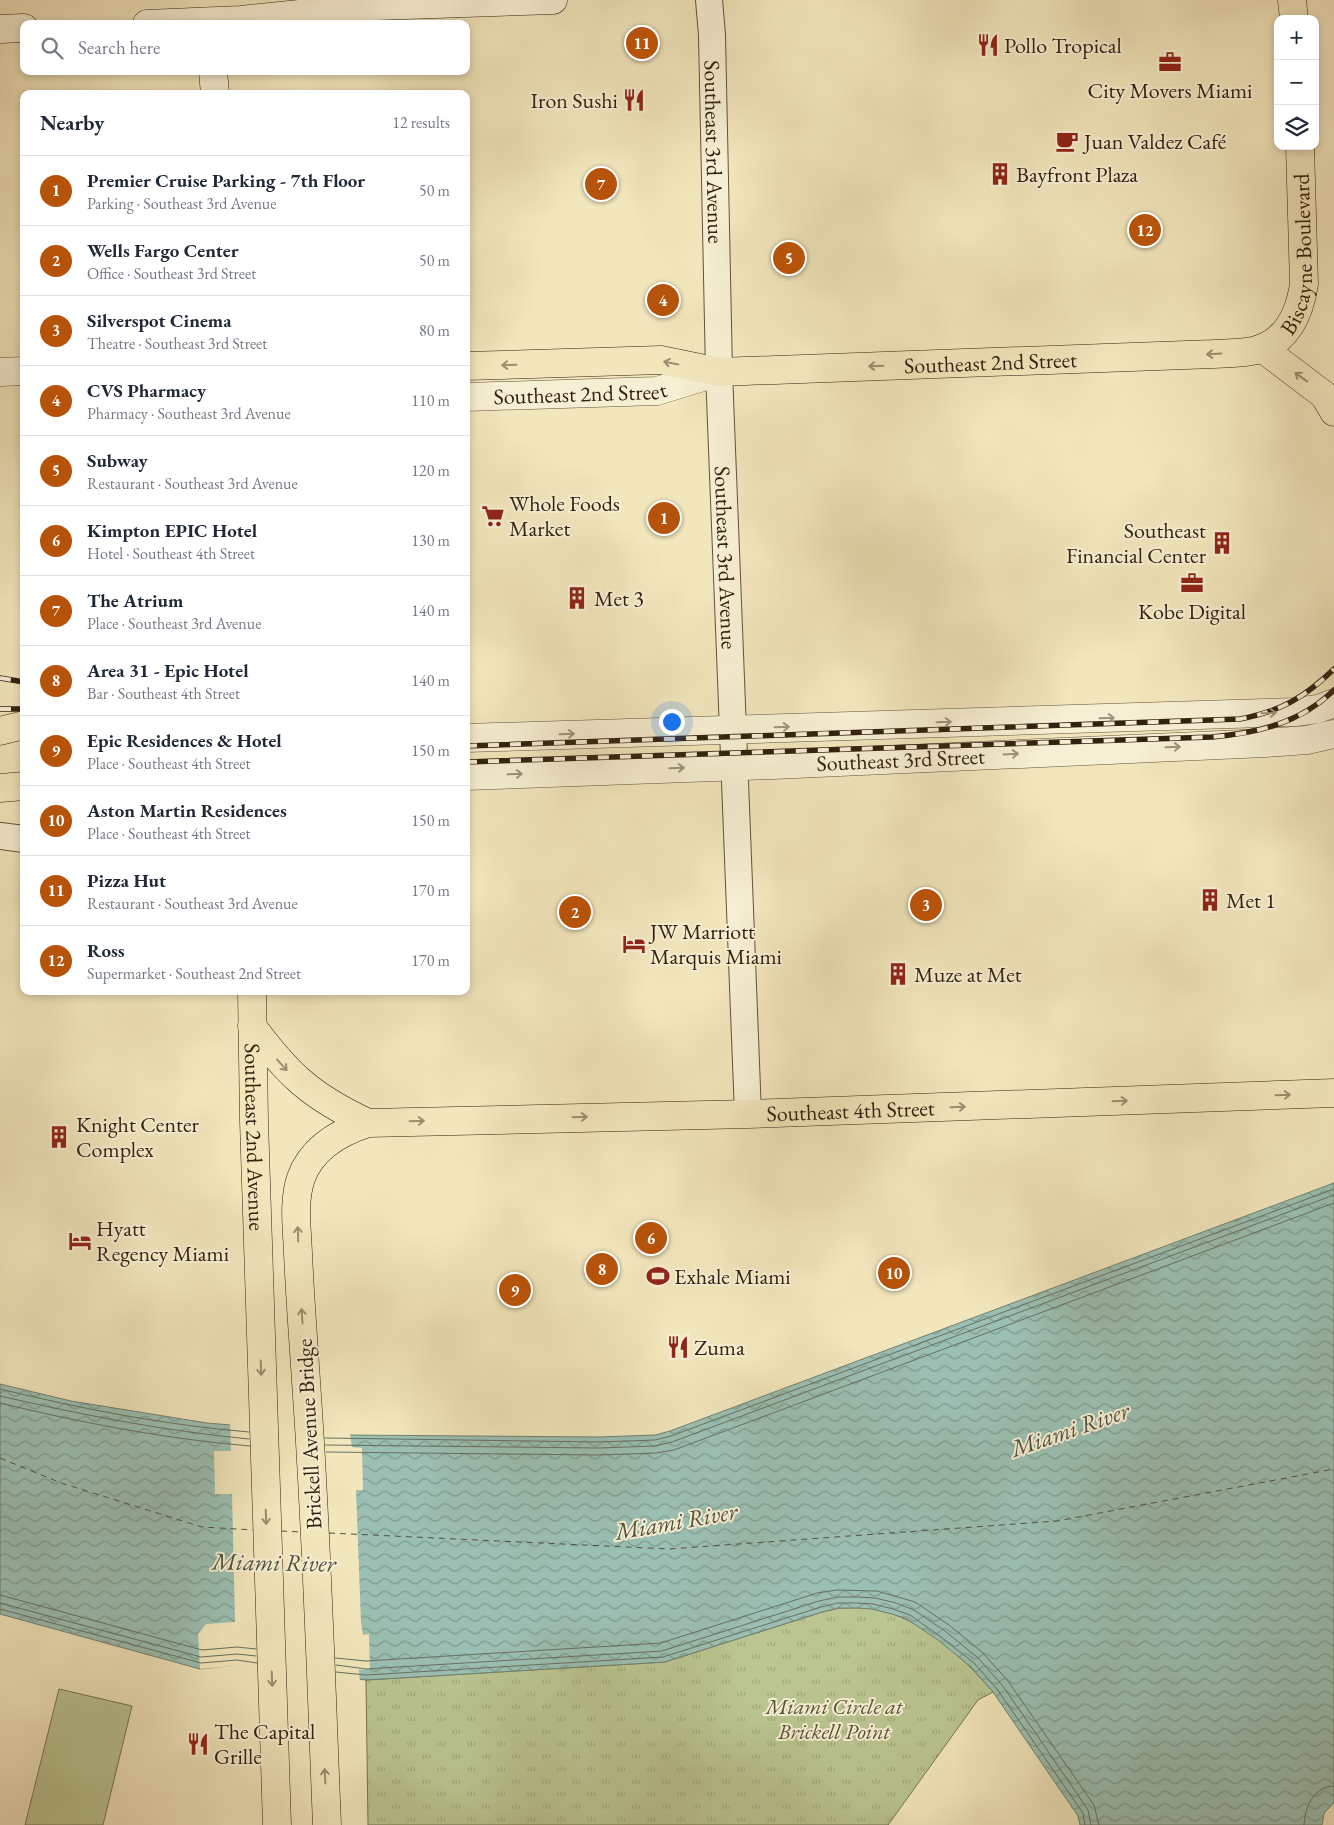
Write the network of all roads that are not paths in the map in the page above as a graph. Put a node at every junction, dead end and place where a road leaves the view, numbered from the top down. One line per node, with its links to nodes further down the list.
1 (552, 0): 4 (street)
2 (710, 0): 16 (street, Southeast 3rd Avenue)
3 (1292, 0): 5 (main road)
4 (210, 15): 6 (street)
5 (1294, 15)
6 (175, 20)
7 (20, 28): 8 (street)
8 (0, 29)
9 (213, 75): 10 (street)
10 (215, 90)
11 (1300, 150): 12 (main road, Biscayne Boulevard)
12 (1262, 348): 16 (main road, Southeast 2nd Street, one-way to 16); 18 (main road, one-way to 12)
13 (470, 366): 16 (main road, Southeast 2nd Street, one-way to 13)
14 (20, 371): 15 (street)
15 (0, 372)
16 (719, 372): 17 (street, Southeast 2nd Street); 21 (street, Southeast 3rd Avenue)
17 (470, 397)
18 (1334, 412)
19 (1334, 703): 21 (street, Southeast 3rd Street, one-way to 19)
20 (20, 726): 22 (main road)
21 (733, 728): 24 (street, Southeast 3rd Street, one-way to 21); 25 (street, Southeast 3rd Avenue)
22 (0, 731)
23 (1334, 734): 25 (street, Southeast 3rd Street, one-way to 23)
24 (470, 738)
25 (735, 766): 26 (street, Southeast 3rd Street, one-way to 25); 33 (street, Southeast 3rd Avenue)
26 (470, 776)
27 (20, 786): 28 (main road)
28 (0, 788)
29 (0, 836): 30 (street)
30 (20, 838)
31 (248, 1003): 34 (main road, one-way to 34); 36 (main road, Southeast 2nd Avenue)
32 (1334, 1093): 33 (main road, Southeast 4th Street, one-way to 32)
33 (748, 1114): 34 (main road, Southeast 4th Street, one-way to 33)
34 (368, 1122): 35 (main road, Southeast 2nd Avenue, one-way to 34)
35 (300, 1283): 38 (main road, Brickell Avenue Bridge, one-way to 35)
36 (259, 1284): 37 (main road, Brickell Avenue Bridge, one-way to 37)
37 (276, 1825)
38 (327, 1825)

